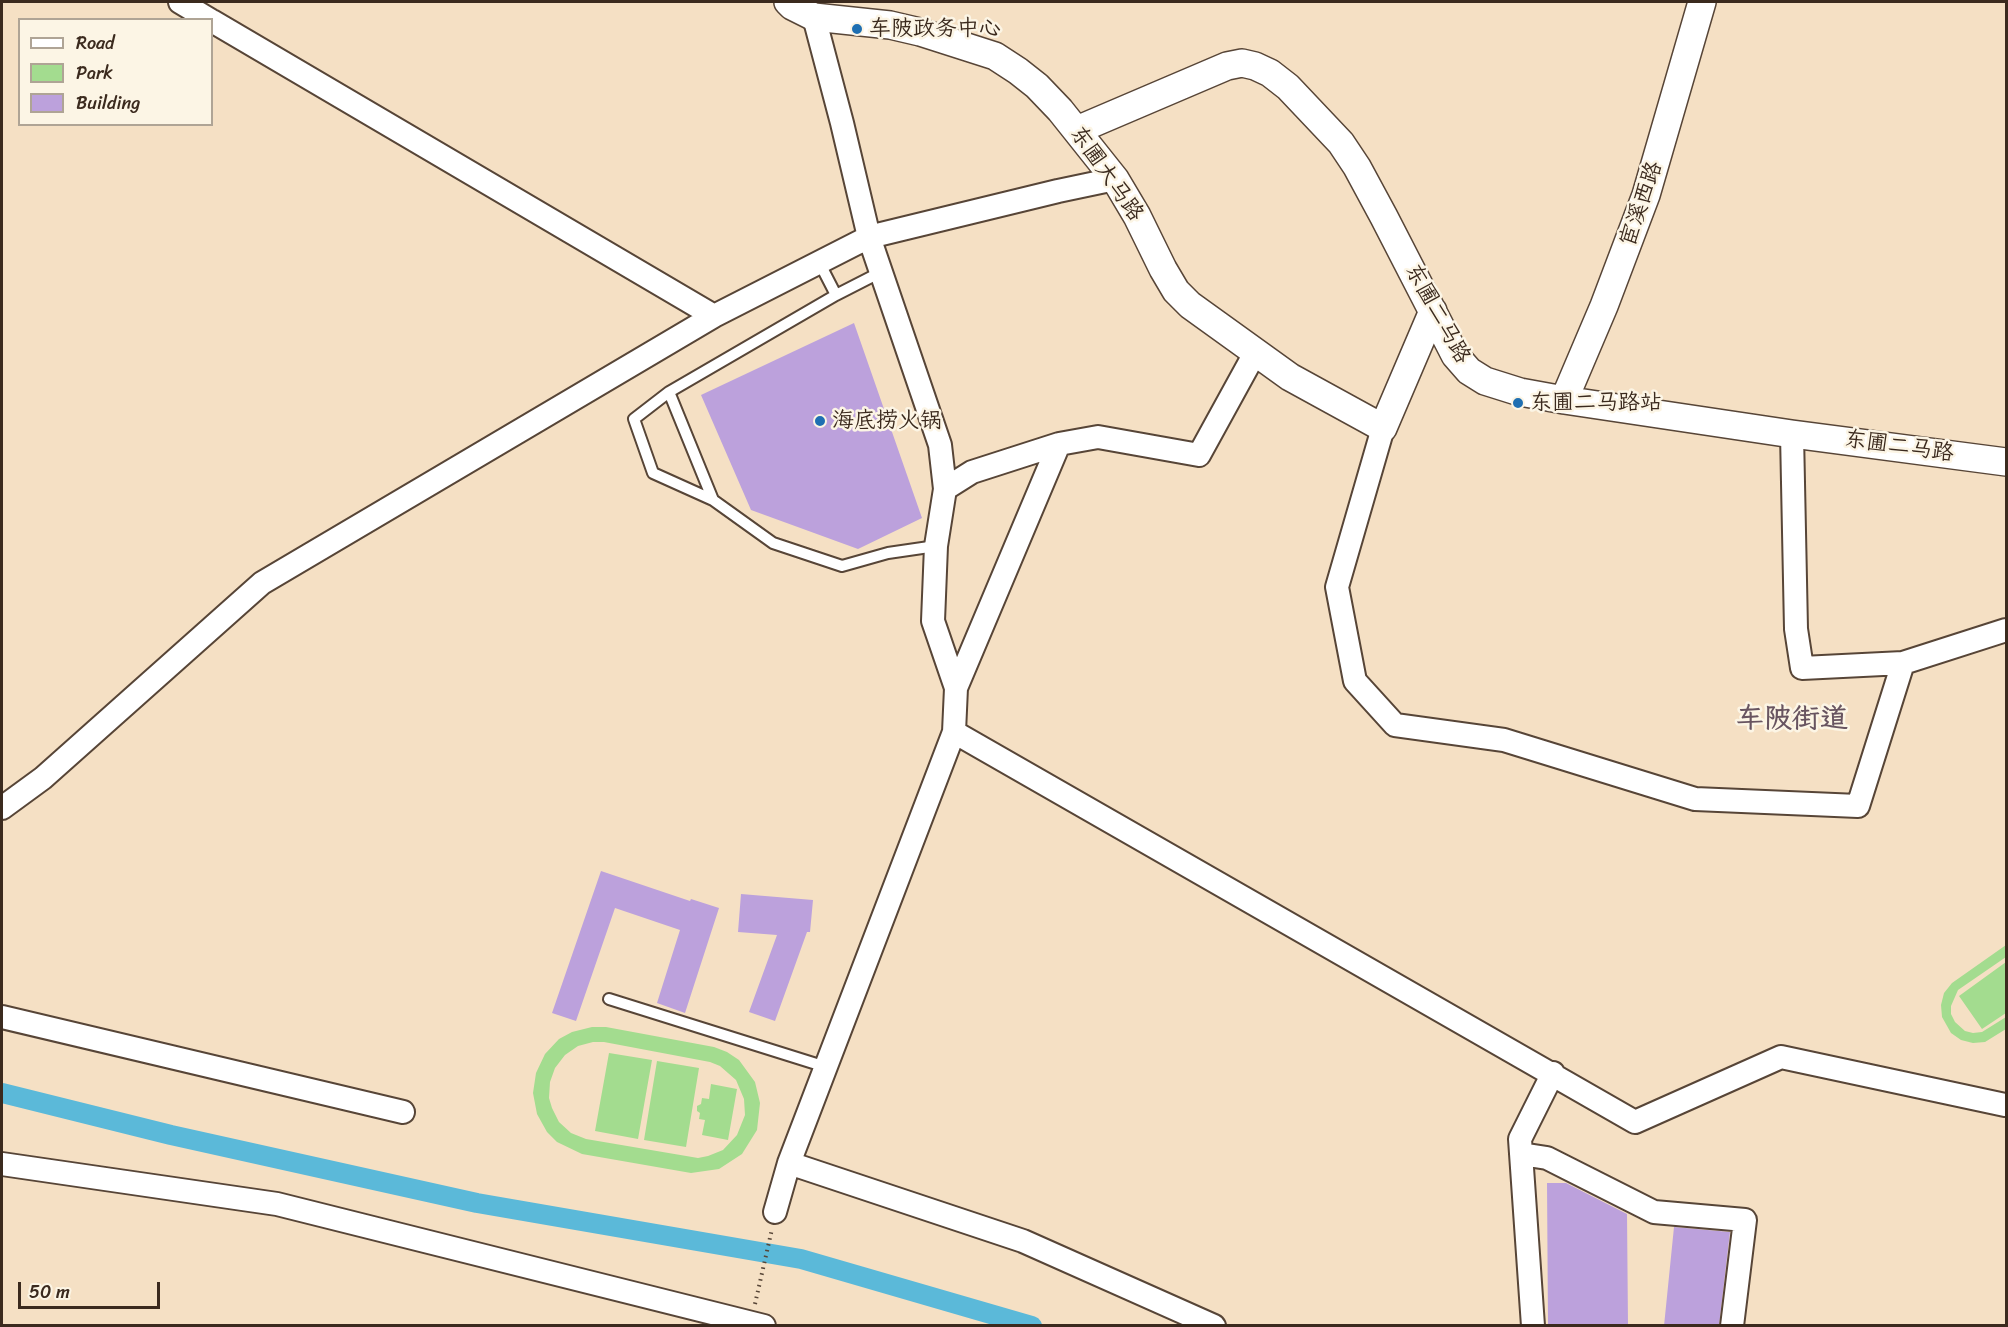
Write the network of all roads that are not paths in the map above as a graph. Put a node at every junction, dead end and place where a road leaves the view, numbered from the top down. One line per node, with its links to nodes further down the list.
1 (180, 2): 5 (street)
2 (788, 2): 4 (street, 东圃大马路)
3 (1702, 2): 17 (street, 宦溪西路)
4 (811, 9): 7 (street, 东圃大马路); 9 (street)
5 (208, 18)
6 (213, 21): 14 (street)
7 (1077, 130): 8 (street, 东圃大马路); 13 (street, 东圃二马路)
8 (1115, 179): 9 (street); 15 (street, 东圃大马路)
9 (869, 237): 10 (street); 11 (street)
10 (819, 262): 12 (lane); 14 (street)
11 (881, 272): 12 (lane); 22 (street)
12 (836, 295): 16 (lane)
13 (1433, 311): 17 (street, 东圃二马路); 18 (street)
14 (714, 316): 29 (street)
15 (1255, 353): 18 (street, 东圃大马路); 20 (street)
16 (669, 393): 23 (lane); 23 (lane)
17 (1564, 400): 19 (street, 东圃二马路)
18 (1383, 428): 26 (street)
19 (1792, 434): 21 (street, 东圃二马路); 26 (street)
20 (1059, 444): 22 (street); 27 (street)
21 (2007, 462)
22 (945, 489): 24 (street)
23 (713, 500): 24 (lane)
24 (936, 546): 27 (street)
25 (2007, 630): 26 (street)
26 (1903, 663)
27 (957, 688): 28 (street)
28 (954, 732): 32 (street); 33 (street)
29 (2, 808)
30 (609, 999): 32 (lane)
31 (2, 1017): 35 (street)
32 (826, 1067): 38 (street)
33 (1553, 1074): 34 (street); 36 (street)
34 (2005, 1105)
35 (403, 1112)
36 (1521, 1154): 42 (street); 43 (street)
37 (2, 1164): 40 (street)
38 (789, 1164): 39 (street); 41 (street)
39 (775, 1212)
40 (764, 1326)
41 (1214, 1326)
42 (1533, 1326)
43 (1732, 1326)

